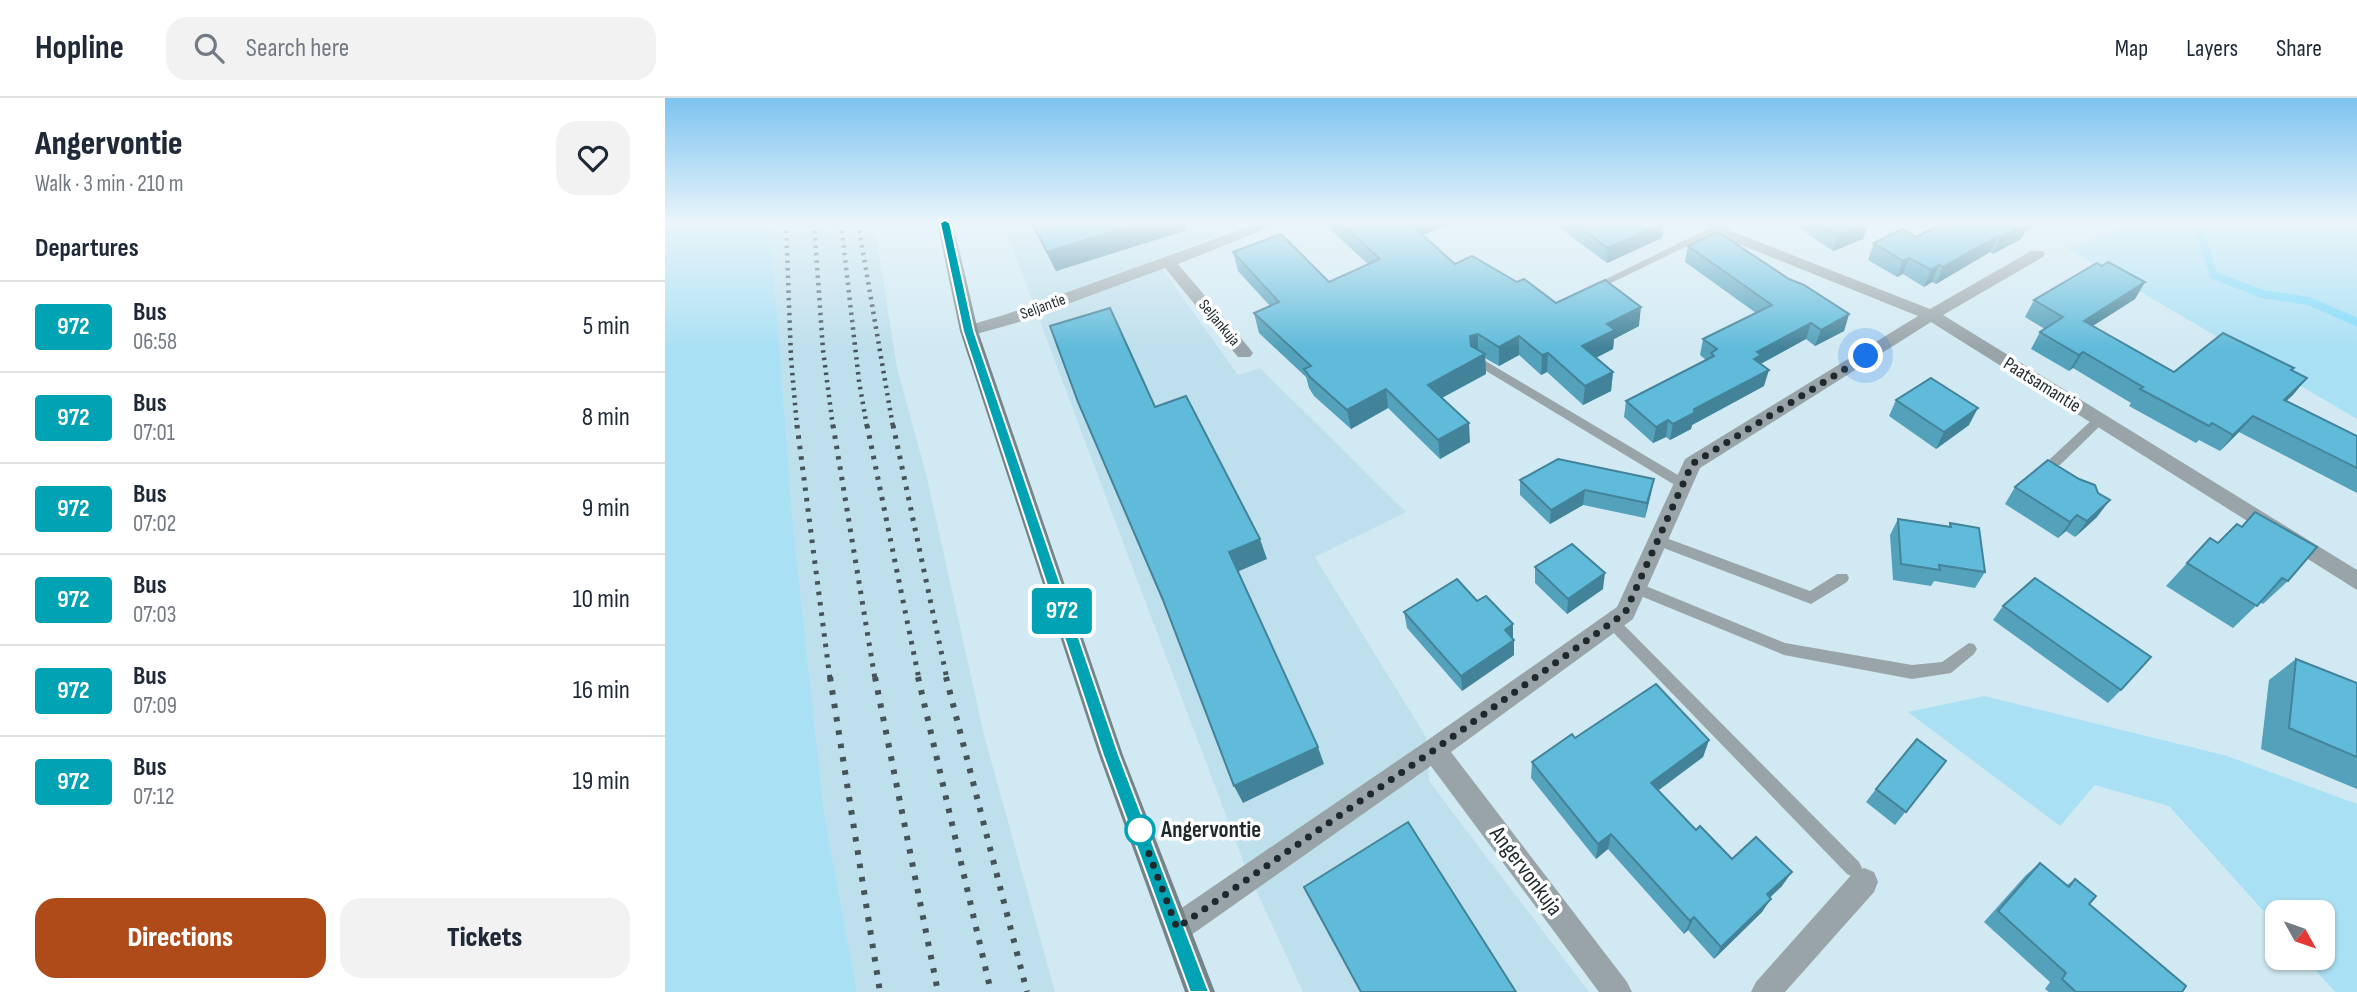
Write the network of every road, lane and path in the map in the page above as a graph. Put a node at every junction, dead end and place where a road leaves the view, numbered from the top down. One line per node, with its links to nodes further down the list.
1 (954, 265): 9 (main road)
2 (1157, 265): 9 (street, Seljantie)
3 (1170, 265): 10 (street, Seljankuja)
4 (1638, 265): 7 (lane)
5 (1804, 265): 8 (street, Paatsamantie)
6 (2018, 265): 8 (street)
7 (1607, 281)
8 (1931, 315): 12 (street, Paatsamantie); 14 (street)
9 (969, 331): 23 (main road)
10 (1244, 353)
11 (1477, 360): 14 (lane)
12 (2099, 420): 13 (lane); 17 (street, Paatsamantie)
13 (2055, 462)
14 (1683, 484): 15 (street)
15 (1658, 540): 16 (lane); 18 (street)
16 (1842, 578)
17 (2357, 581)
18 (1636, 588): 19 (street); 20 (lane)
19 (1612, 622): 21 (street); 22 (lane)
20 (1969, 649)
21 (1434, 750): 23 (street); 25 (street, Angervonkuja)
22 (1859, 875): 26 (street)
23 (1177, 928): 24 (main road)
24 (1200, 992)
25 (1617, 992)
26 (1766, 992)

